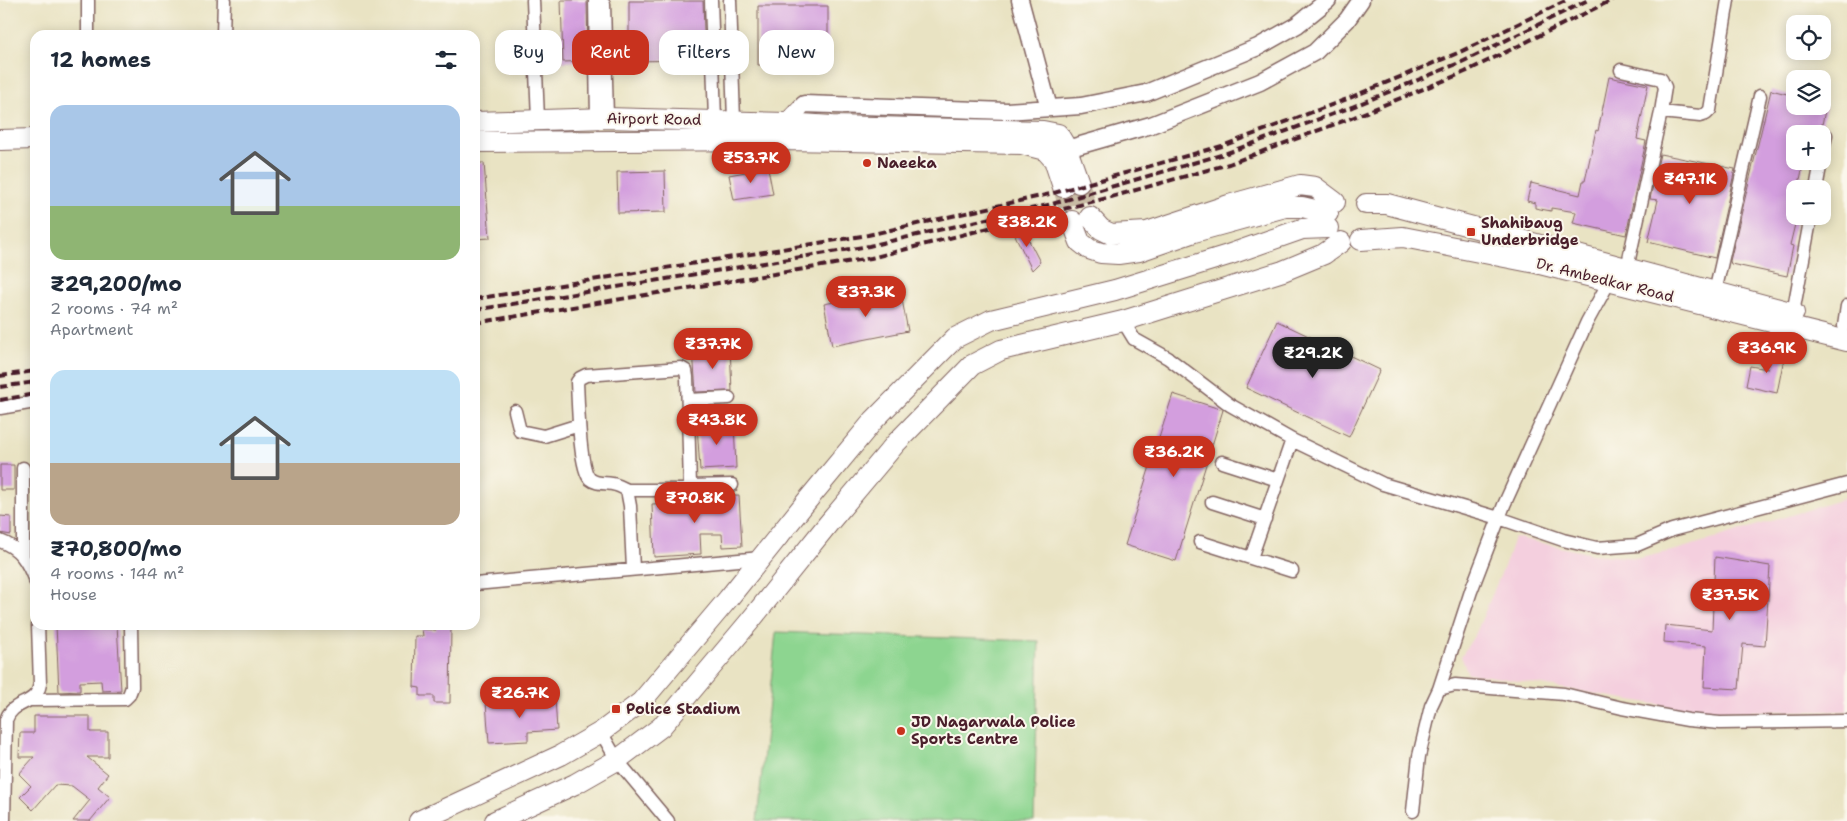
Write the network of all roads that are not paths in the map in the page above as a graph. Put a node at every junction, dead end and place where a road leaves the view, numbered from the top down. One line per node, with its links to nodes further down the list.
1 (88, 0): 12 (street)
2 (224, 0): 13 (street)
3 (533, 0): 19 (street)
4 (711, 0): 20 (street)
5 (730, 0): 20 (street)
6 (1020, 0): 16 (street)
7 (1361, 0): 11 (street)
8 (1728, 0): 17 (street)
9 (599, 2): 18 (street)
10 (1325, 3): 11 (street); 16 (street)
11 (1340, 27): 27 (street)
12 (88, 30)
13 (223, 30)
14 (1621, 70): 17 (street)
15 (1760, 96): 37 (street)
16 (1049, 108): 22 (street)
17 (1661, 112): 35 (street)
18 (602, 118): 19 (main road, Airport Road); 20 (main road, Airport Road)
19 (538, 119): 21 (main road, Airport Road)
20 (724, 121): 22 (main road, Airport Road)
21 (480, 122)
22 (786, 131): 23 (main road, Airport Road); 26 (main road, Airport Road)
23 (828, 133): 27 (main road); 27 (main road)
24 (30, 139): 25 (main road)
25 (0, 140)
26 (480, 142)
27 (1067, 149)
28 (30, 152): 29 (main road)
29 (0, 154)
30 (1366, 204): 32 (main road); 34 (main road); 35 (main road, Dr. Ambedkar Road)
31 (1081, 219): 32 (main road)
32 (1333, 221): 34 (main road); 40 (main road); 62 (main road)
33 (1809, 225): 39 (street)
34 (1361, 240): 36 (main road, Dr. Ambedkar Road)
35 (1627, 268): 37 (main road, Dr. Ambedkar Road)
36 (1610, 280): 41 (main road, Dr. Ambedkar Road); 57 (street)
37 (1715, 292): 39 (main road, Dr. Ambedkar Road)
38 (1847, 306): 41 (street)
39 (1793, 313): 41 (main road, Dr. Ambedkar Road)
40 (1123, 321): 48 (street); 74 (main road)
41 (1846, 331)
42 (728, 398): 43 (street)
43 (688, 400): 47 (street); 54 (street)
44 (30, 403): 45 (street)
45 (0, 408)
46 (515, 411): 47 (street)
47 (579, 425): 55 (street)
48 (1292, 440): 51 (street); 57 (street)
49 (1222, 462): 51 (street)
50 (23, 468): 61 (street)
51 (1278, 480): 58 (street)
52 (1847, 484): 57 (street)
53 (732, 485): 54 (street)
54 (690, 486): 55 (street)
55 (627, 490): 65 (street)
56 (1212, 502): 58 (street)
57 (1499, 518): 70 (street)
58 (1265, 519): 63 (street)
59 (0, 541): 61 (street)
60 (1200, 542): 63 (street)
61 (23, 556): 64 (street)
62 (761, 558): 65 (street); 73 (main road)
63 (1251, 558): 66 (street)
64 (30, 567)
65 (633, 569): 67 (street)
66 (1292, 571)
67 (480, 584)
68 (38, 630): 71 (street)
69 (131, 630): 71 (street)
70 (1439, 689): 72 (street); 75 (street)
71 (32, 700): 76 (street)
72 (1847, 721)
73 (601, 732): 74 (street); 77 (main road)
74 (617, 760): 78 (main road); 79 (street)
75 (1413, 811)
76 (4, 821)
77 (419, 821)
78 (495, 821)
79 (668, 821)

